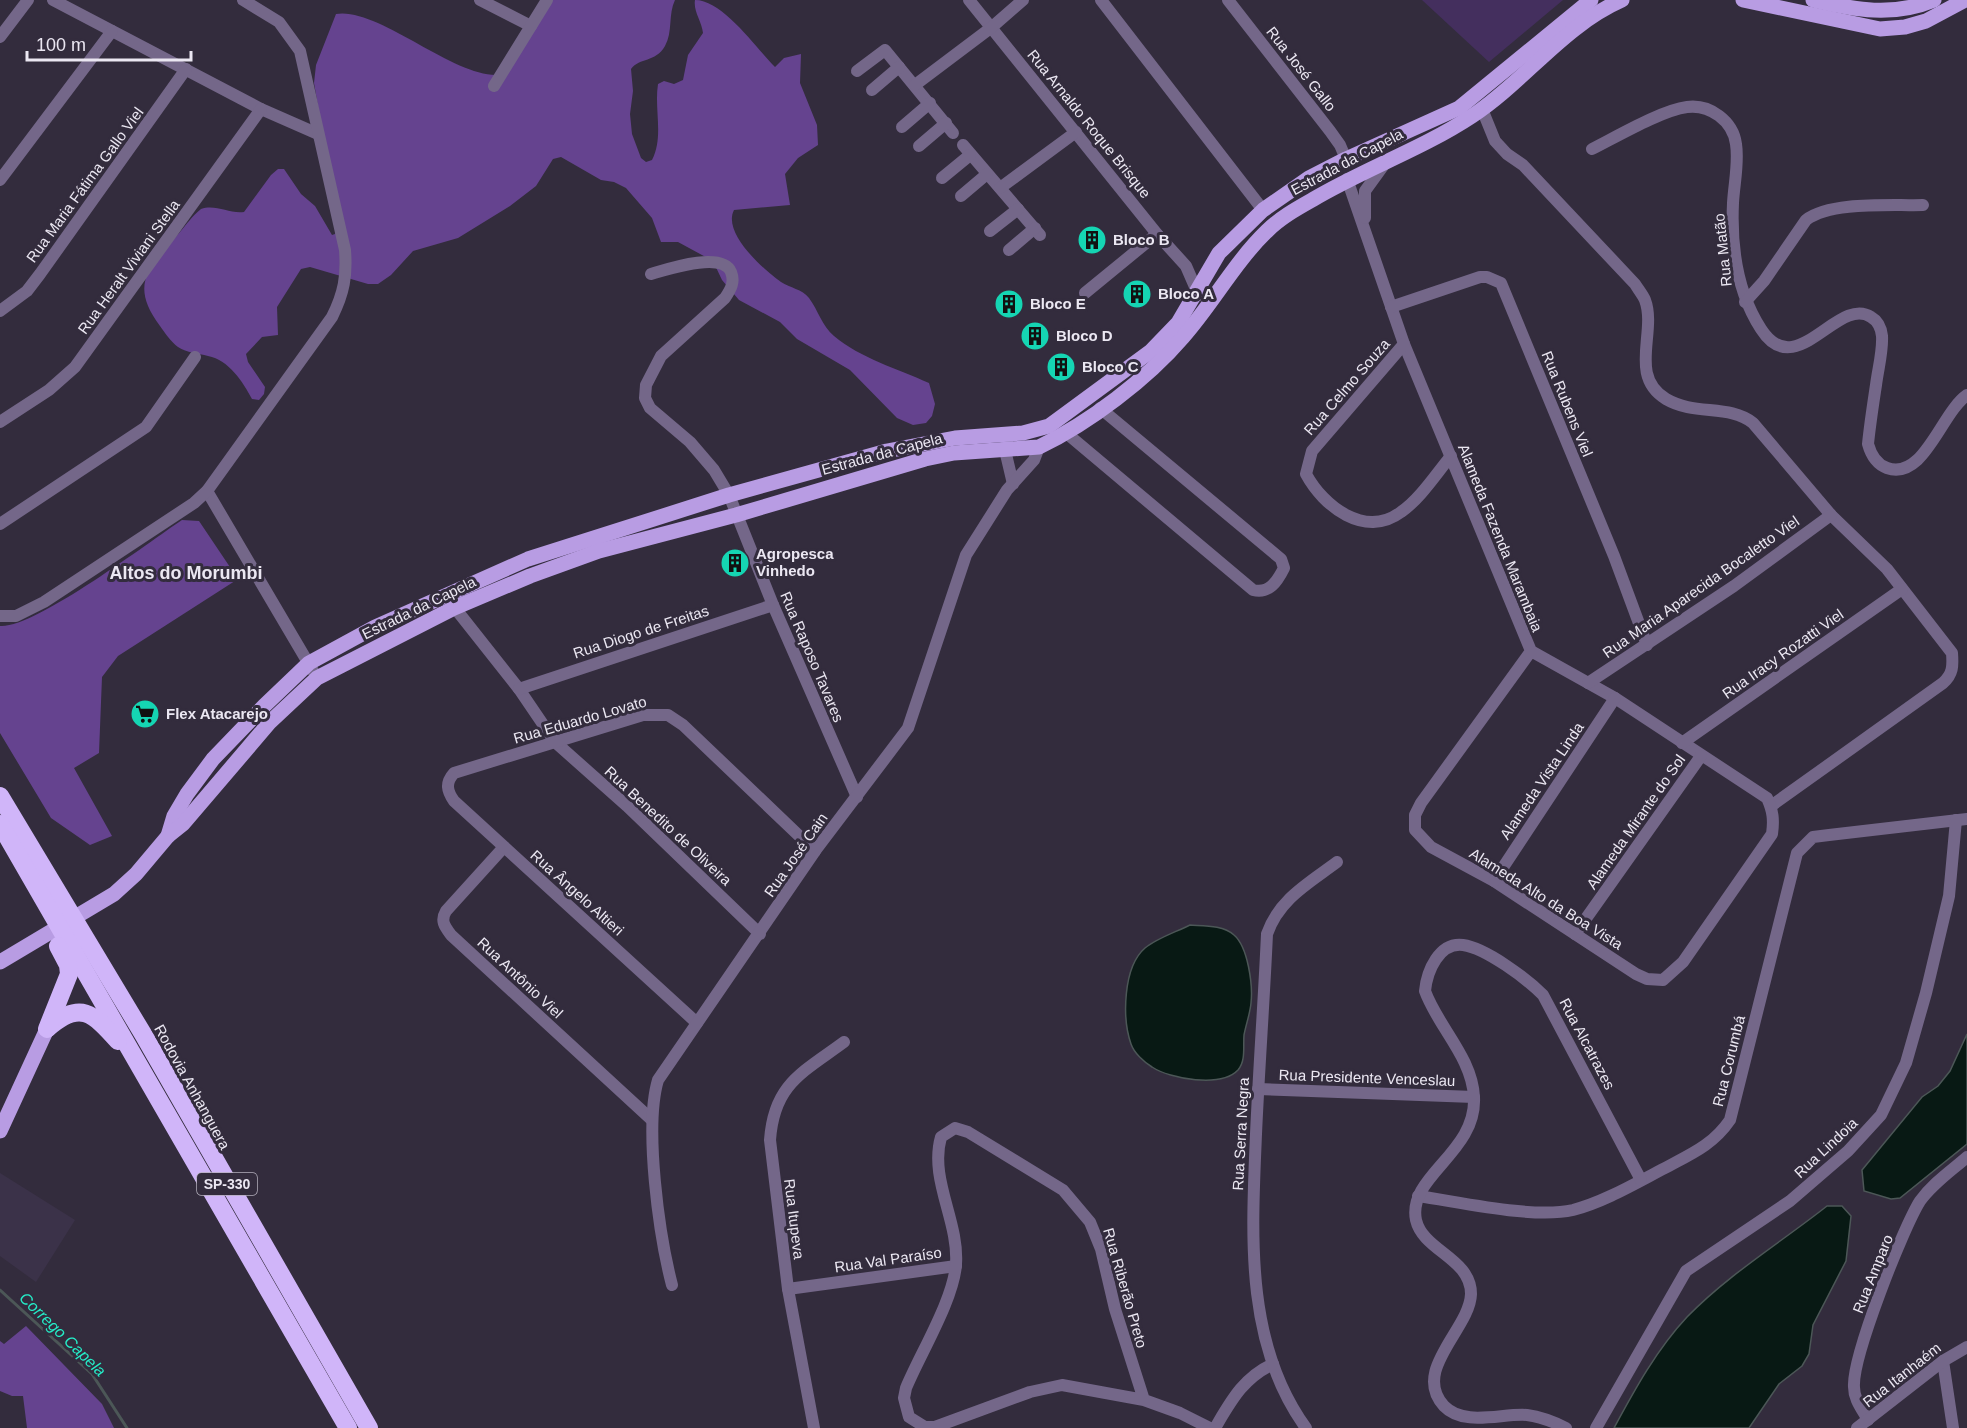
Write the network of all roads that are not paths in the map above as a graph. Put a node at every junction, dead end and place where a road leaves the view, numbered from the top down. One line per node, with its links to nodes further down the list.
1 (28, 0): 20 (street)
2 (53, 0): 19 (street)
3 (243, 0): 32 (street)
4 (480, 0): 17 (street)
5 (547, 0): 17 (street)
6 (969, 0): 18 (street, Rua Arnaldo Roque Brisque)
7 (1023, 0): 18 (street)
8 (1101, 0): 45 (street)
9 (1228, 0): 35 (street, Rua José Gallo)
10 (1591, 0): 35 (main road, Estrada da Capela)
11 (1622, 0): 29 (main road, Estrada da Capela)
12 (1743, 0): 16 (main road)
13 (1813, 0): 14 (main road)
14 (1934, 0)
15 (1965, 0): 16 (main road)
16 (1783, 4)
17 (531, 26): 25 (street)
18 (992, 27): 24 (street); 31 (street, Rua Arnaldo Roque Brisque)
19 (112, 31): 22 (street); 40 (street)
20 (0, 37)
21 (899, 67): 23 (street); 24 (street); 26 (street)
22 (186, 69): 28 (street); 59 (street, Rua Maria Fátima Gallo Viel)
23 (856, 71)
24 (915, 85): 27 (street)
25 (494, 86)
26 (872, 90)
27 (930, 103): 30 (street); 33 (street)
28 (261, 109): 32 (street); 64 (street, Rua Heralt Viviani Stella)
29 (1482, 109): 36 (main road, Estrada da Capela); 76 (street)
30 (902, 127)
31 (1076, 132): 41 (street); 47 (street, Rua Arnaldo Roque Brisque)
32 (318, 134): 73 (street)
33 (919, 146)
34 (1592, 148): 57 (street, Rua Matão)
35 (1346, 159): 45 (main road, Estrada da Capela)
36 (1388, 159): 39 (main road, Estrada da Capela); 48 (street, Alameda Fazenda Marambaia)
37 (987, 174): 38 (street); 41 (street); 42 (street)
38 (942, 178)
39 (1347, 179): 48 (street, Alameda Fazenda Marambaia); 53 (main road, Estrada da Capela)
40 (0, 180)
41 (1000, 188): 44 (street)
42 (961, 196)
43 (1923, 205): 57 (street)
44 (1018, 209): 46 (street); 49 (street)
45 (1263, 210): 51 (main road, Estrada da Capela)
46 (990, 231)
47 (1157, 234): 50 (street, Rua Arnaldo Roque Brisque); 55 (street)
48 (1369, 243): 58 (street, Alameda Fazenda Marambaia)
49 (1009, 250)
50 (1186, 266): 51 (street); 54 (street, Rua Arnaldo Roque Brisque)
51 (1208, 270): 53 (street); 54 (main road, Estrada da Capela)
52 (651, 274): 74 (street, Rua Raposo Tavares)
53 (1224, 280): 56 (main road, Estrada da Capela)
54 (1196, 289): 56 (street, Rua Arnaldo Roque Brisque); 66 (main road, Estrada da Capela)
55 (1085, 293)
56 (1210, 301): 63 (main road, Estrada da Capela)
57 (1745, 302): 62 (street, Rua Matão)
58 (1391, 307): 60 (street, Alameda Fazenda Marambaia); 82 (street, Rua Rubens Viel)
59 (0, 311)
60 (1404, 344): 69 (street, Alameda Fazenda Marambaia); 69 (street, Rua Celmo Souza)
61 (195, 357): 77 (street)
62 (1967, 395)
63 (1100, 408): 65 (main road, Estrada da Capela); 65 (street)
64 (0, 422)
65 (1065, 432): 67 (main road, Estrada da Capela)
66 (1012, 434): 68 (street); 74 (main road, Estrada da Capela)
67 (1039, 447): 68 (main road, Estrada da Capela); 71 (street, Rua José Cain)
68 (1005, 450): 70 (street); 75 (main road, Estrada da Capela)
69 (1451, 456): 83 (street, Alameda Fazenda Marambaia)
70 (1009, 468): 71 (street); 72 (street)
71 (1025, 472): 72 (street, Rua José Cain)
72 (1013, 484): 94 (street, Rua José Cain)
73 (207, 491): 81 (street); 84 (street)
74 (729, 495): 75 (street, Rua Raposo Tavares); 79 (main road, Estrada da Capela)
75 (736, 515): 79 (main road, Estrada da Capela); 80 (street, Rua Raposo Tavares)
76 (1832, 515): 78 (street); 82 (street, Rua Maria Aparecida Bocaletto Viel)
77 (0, 524)
78 (1902, 589): 90 (street, Rua Iracy Rozatti Viel); 95 (street)
79 (450, 602): 84 (main road, Estrada da Capela); 85 (main road, Estrada da Capela); 87 (street, Rua Benedito de Oliveira)
80 (773, 605): 87 (street, Rua Diogo de Freitas); 94 (street, Rua Raposo Tavares)
81 (0, 616)
82 (1647, 645): 86 (street, Rua Maria Aparecida Bocaletto Viel)
83 (1531, 651): 86 (street, Alameda Fazenda Marambaia); 103 (street, Alameda Alto da Boa Vista)
84 (309, 663): 85 (street); 98 (main road, Estrada da Capela)
85 (317, 678): 98 (main road, Estrada da Capela)
86 (1588, 683): 88 (street, Alameda Fazenda Marambaia)
87 (519, 689): 89 (street, Rua Benedito de Oliveira)
88 (1615, 698): 90 (street, Alameda Fazenda Marambaia); 103 (street, Alameda Vista Linda)
89 (555, 742): 92 (street, Rua Eduardo Lovato); 101 (street, Rua Eduardo Lovato); 105 (street, Rua Benedito de Oliveira)
90 (1682, 743): 91 (street, Alameda Fazenda Marambaia)
91 (1701, 756): 95 (street, Alameda Fazenda Marambaia); 106 (street, Alameda Mirante do Sol)
92 (449, 779): 100 (street, Rua Ângelo Altieri)
93 (0, 796): 104 (highway, Rodovia Anhanguera / SP-330)
94 (857, 797): 101 (street, Rua José Cain)
95 (1769, 802): 106 (street, Alameda Alto da Boa Vista)
96 (1961, 820): 118 (street, Rua Corumbá); 134 (street, Rua Lindoia)
97 (0, 824): 104 (highway, Rodovia Anhanguera / SP-330)
98 (168, 836): 108 (main road, Estrada da Capela)
99 (0, 843): 104 (highway)
100 (504, 848): 109 (street, Rua Ângelo Altieri); 115 (street, Rua Antônio Viel)
101 (815, 851): 105 (street, Rua José Cain)
102 (1337, 862): 113 (street, Rua Serra Negra)
103 (1494, 881): 106 (street, Alameda Alto da Boa Vista)
104 (49, 906): 107 (highway, Rodovia Anhanguera / SP-330); 107 (highway)
105 (760, 934): 109 (street, Rua José Cain)
106 (1575, 934)
107 (73, 947): 110 (highway); 112 (highway, Rodovia Anhanguera / SP-330); 129 (highway, Rodovia Anhanguera / SP-330)
108 (0, 962)
109 (697, 1023): 115 (street, Rua José Cain)
110 (47, 1029): 112 (highway); 116 (main road)
111 (844, 1042): 122 (street, Rua Itupeva)
112 (152, 1084): 128 (highway, Rodovia Anhanguera / SP-330)
113 (1258, 1089): 114 (street, Rua Presidente Venceslau); 125 (street, Rua Serra Negra)
114 (1474, 1097): 118 (street, Rua Alcatrazes); 119 (street, Rua Alcatrazes)
115 (652, 1120): 121 (street, Rua José Cain)
116 (1, 1129)
117 (1967, 1157): 127 (street, Rua Amparo)
118 (1641, 1180): 119 (street, Rua Corumbá)
119 (1418, 1196): 133 (street)
120 (956, 1266): 122 (street, Rua Val Paraíso); 126 (street, Rua Riberão Preto); 126 (street, Rua Riberão Preto)
121 (672, 1285)
122 (788, 1289): 130 (street, Rua Itupeva)
123 (1967, 1347): 124 (street, Rua Itanhaém)
124 (1943, 1361): 127 (street, Rua Itanhaém); 136 (street)
125 (1273, 1364): 131 (street); 132 (street, Rua Serra Negra)
126 (1144, 1400): 131 (street, Rua Riberão Preto)
127 (1868, 1420): 135 (street, Rua Itanhaém)
128 (348, 1428)
129 (369, 1428)
130 (814, 1428)
131 (1213, 1428)
132 (1306, 1428)
133 (1566, 1428)
134 (1596, 1428)
135 (1857, 1428)
136 (1953, 1428)

